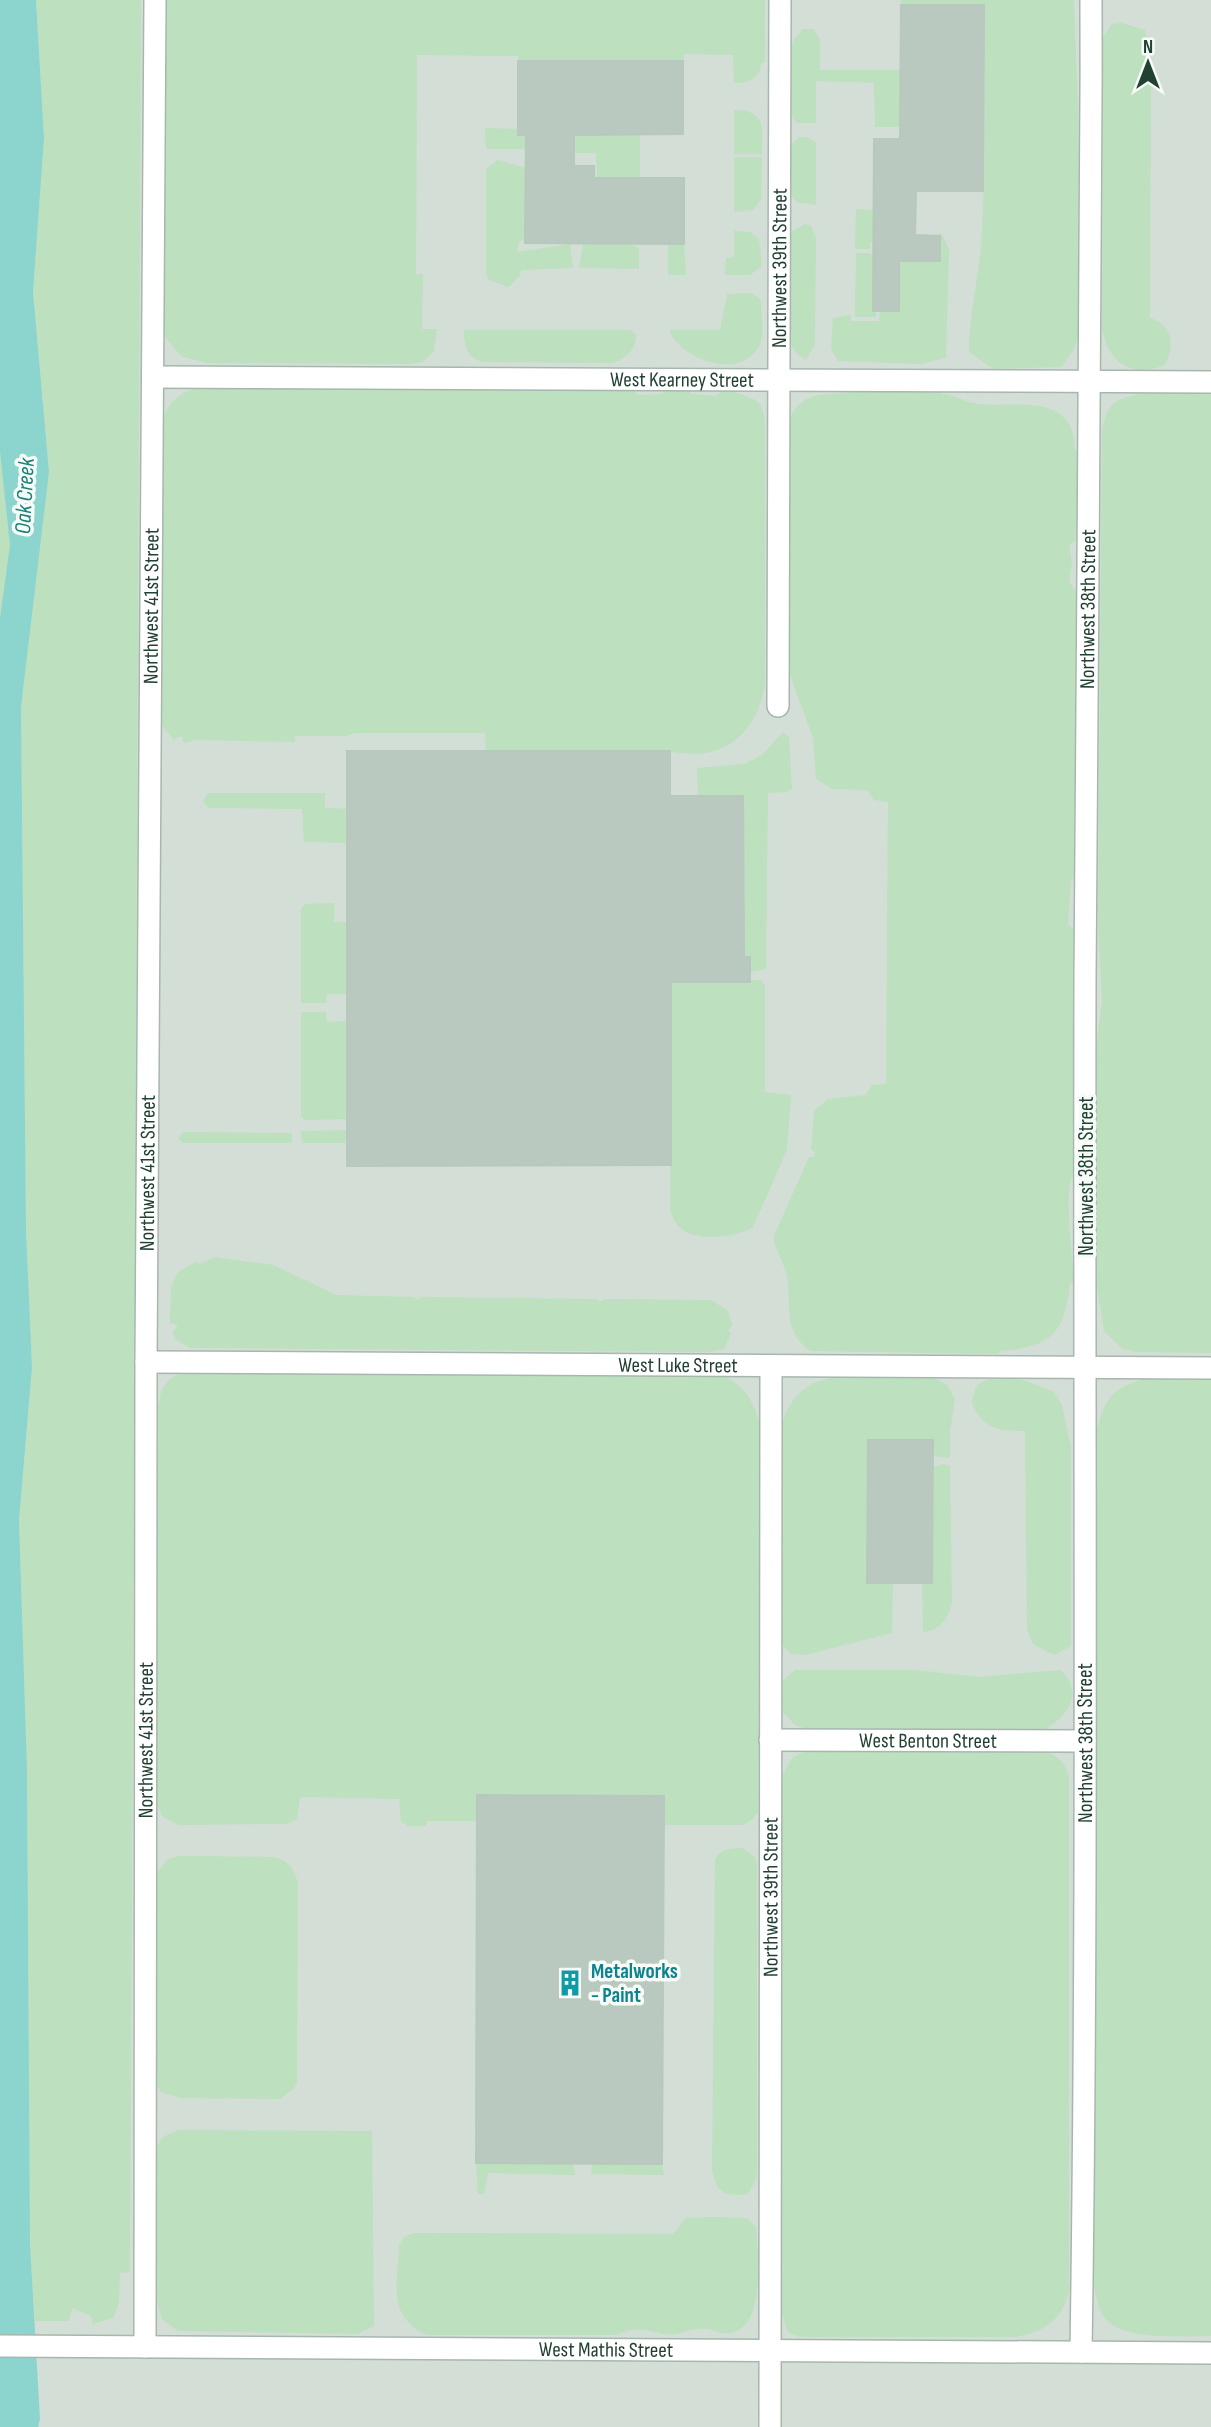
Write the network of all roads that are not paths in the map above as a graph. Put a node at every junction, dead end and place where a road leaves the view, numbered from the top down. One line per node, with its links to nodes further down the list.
1 (155, 0): 4 (street, Northwest 41st Street)
2 (780, 0): 5 (street, Northwest 39th Street)
3 (1091, 0): 6 (street, Northwest 38th Street)
4 (154, 377): 5 (street, West Kearney Street); 9 (street, Northwest 41st Street)
5 (777, 380): 6 (street, West Kearney Street); 8 (street, Northwest 39th Street)
6 (1092, 382): 7 (street, West Kearney Street); 11 (street, Northwest 38th Street)
7 (1211, 382)
8 (778, 706)
9 (146, 1362): 10 (street, West Luke Street); 16 (street, Northwest 41st Street)
10 (771, 1366): 11 (street, West Luke Street); 13 (street, Northwest 39th Street)
11 (1087, 1367): 12 (street, West Luke Street); 14 (street, Northwest 38th Street)
12 (1211, 1368)
13 (770, 1740): 14 (street, West Benton Street); 17 (street, Northwest 39th Street)
14 (1085, 1741): 18 (street, Northwest 38th Street)
15 (0, 2346): 16 (street, West Mathis Street)
16 (145, 2347): 17 (street, West Mathis Street)
17 (770, 2351): 18 (street, West Mathis Street); 20 (street, Northwest 39th Street)
18 (1080, 2352): 19 (street, West Mathis Street)
19 (1211, 2353)
20 (770, 2427)

